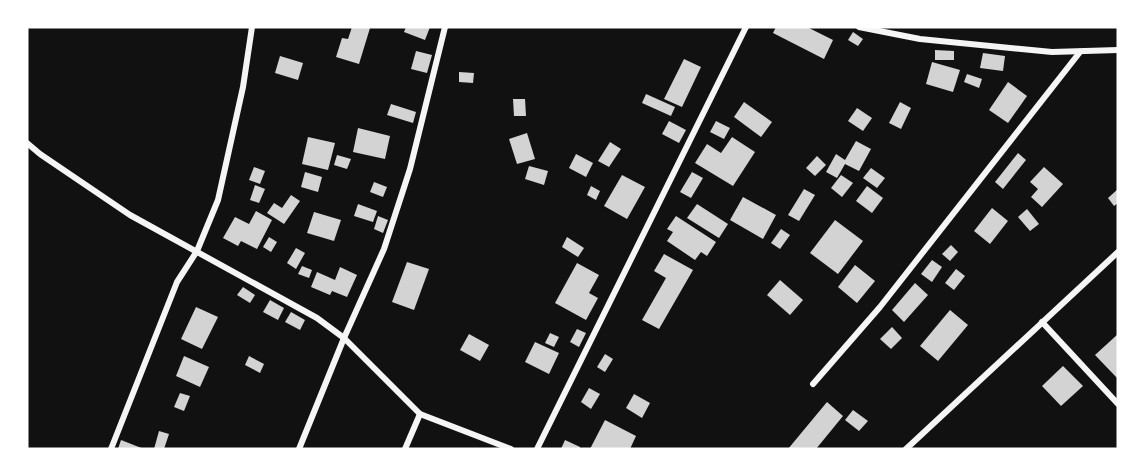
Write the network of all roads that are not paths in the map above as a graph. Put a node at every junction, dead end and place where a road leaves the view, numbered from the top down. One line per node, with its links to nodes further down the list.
1 (252, 27): 8 (street)
2 (445, 27): 11 (street)
3 (746, 27): 19 (street)
4 (860, 27): 6 (street)
5 (1118, 50): 6 (street)
6 (1080, 51): 12 (street)
7 (27, 143): 8 (street)
8 (197, 251): 11 (street); 15 (street)
9 (1118, 252): 10 (street)
10 (1042, 322): 13 (street); 20 (street)
11 (344, 338): 14 (street); 16 (street)
12 (813, 384)
13 (1118, 404)
14 (420, 414): 17 (street); 18 (street)
15 (111, 449)
16 (299, 449)
17 (405, 449)
18 (511, 449)
19 (537, 449)
20 (906, 449)

